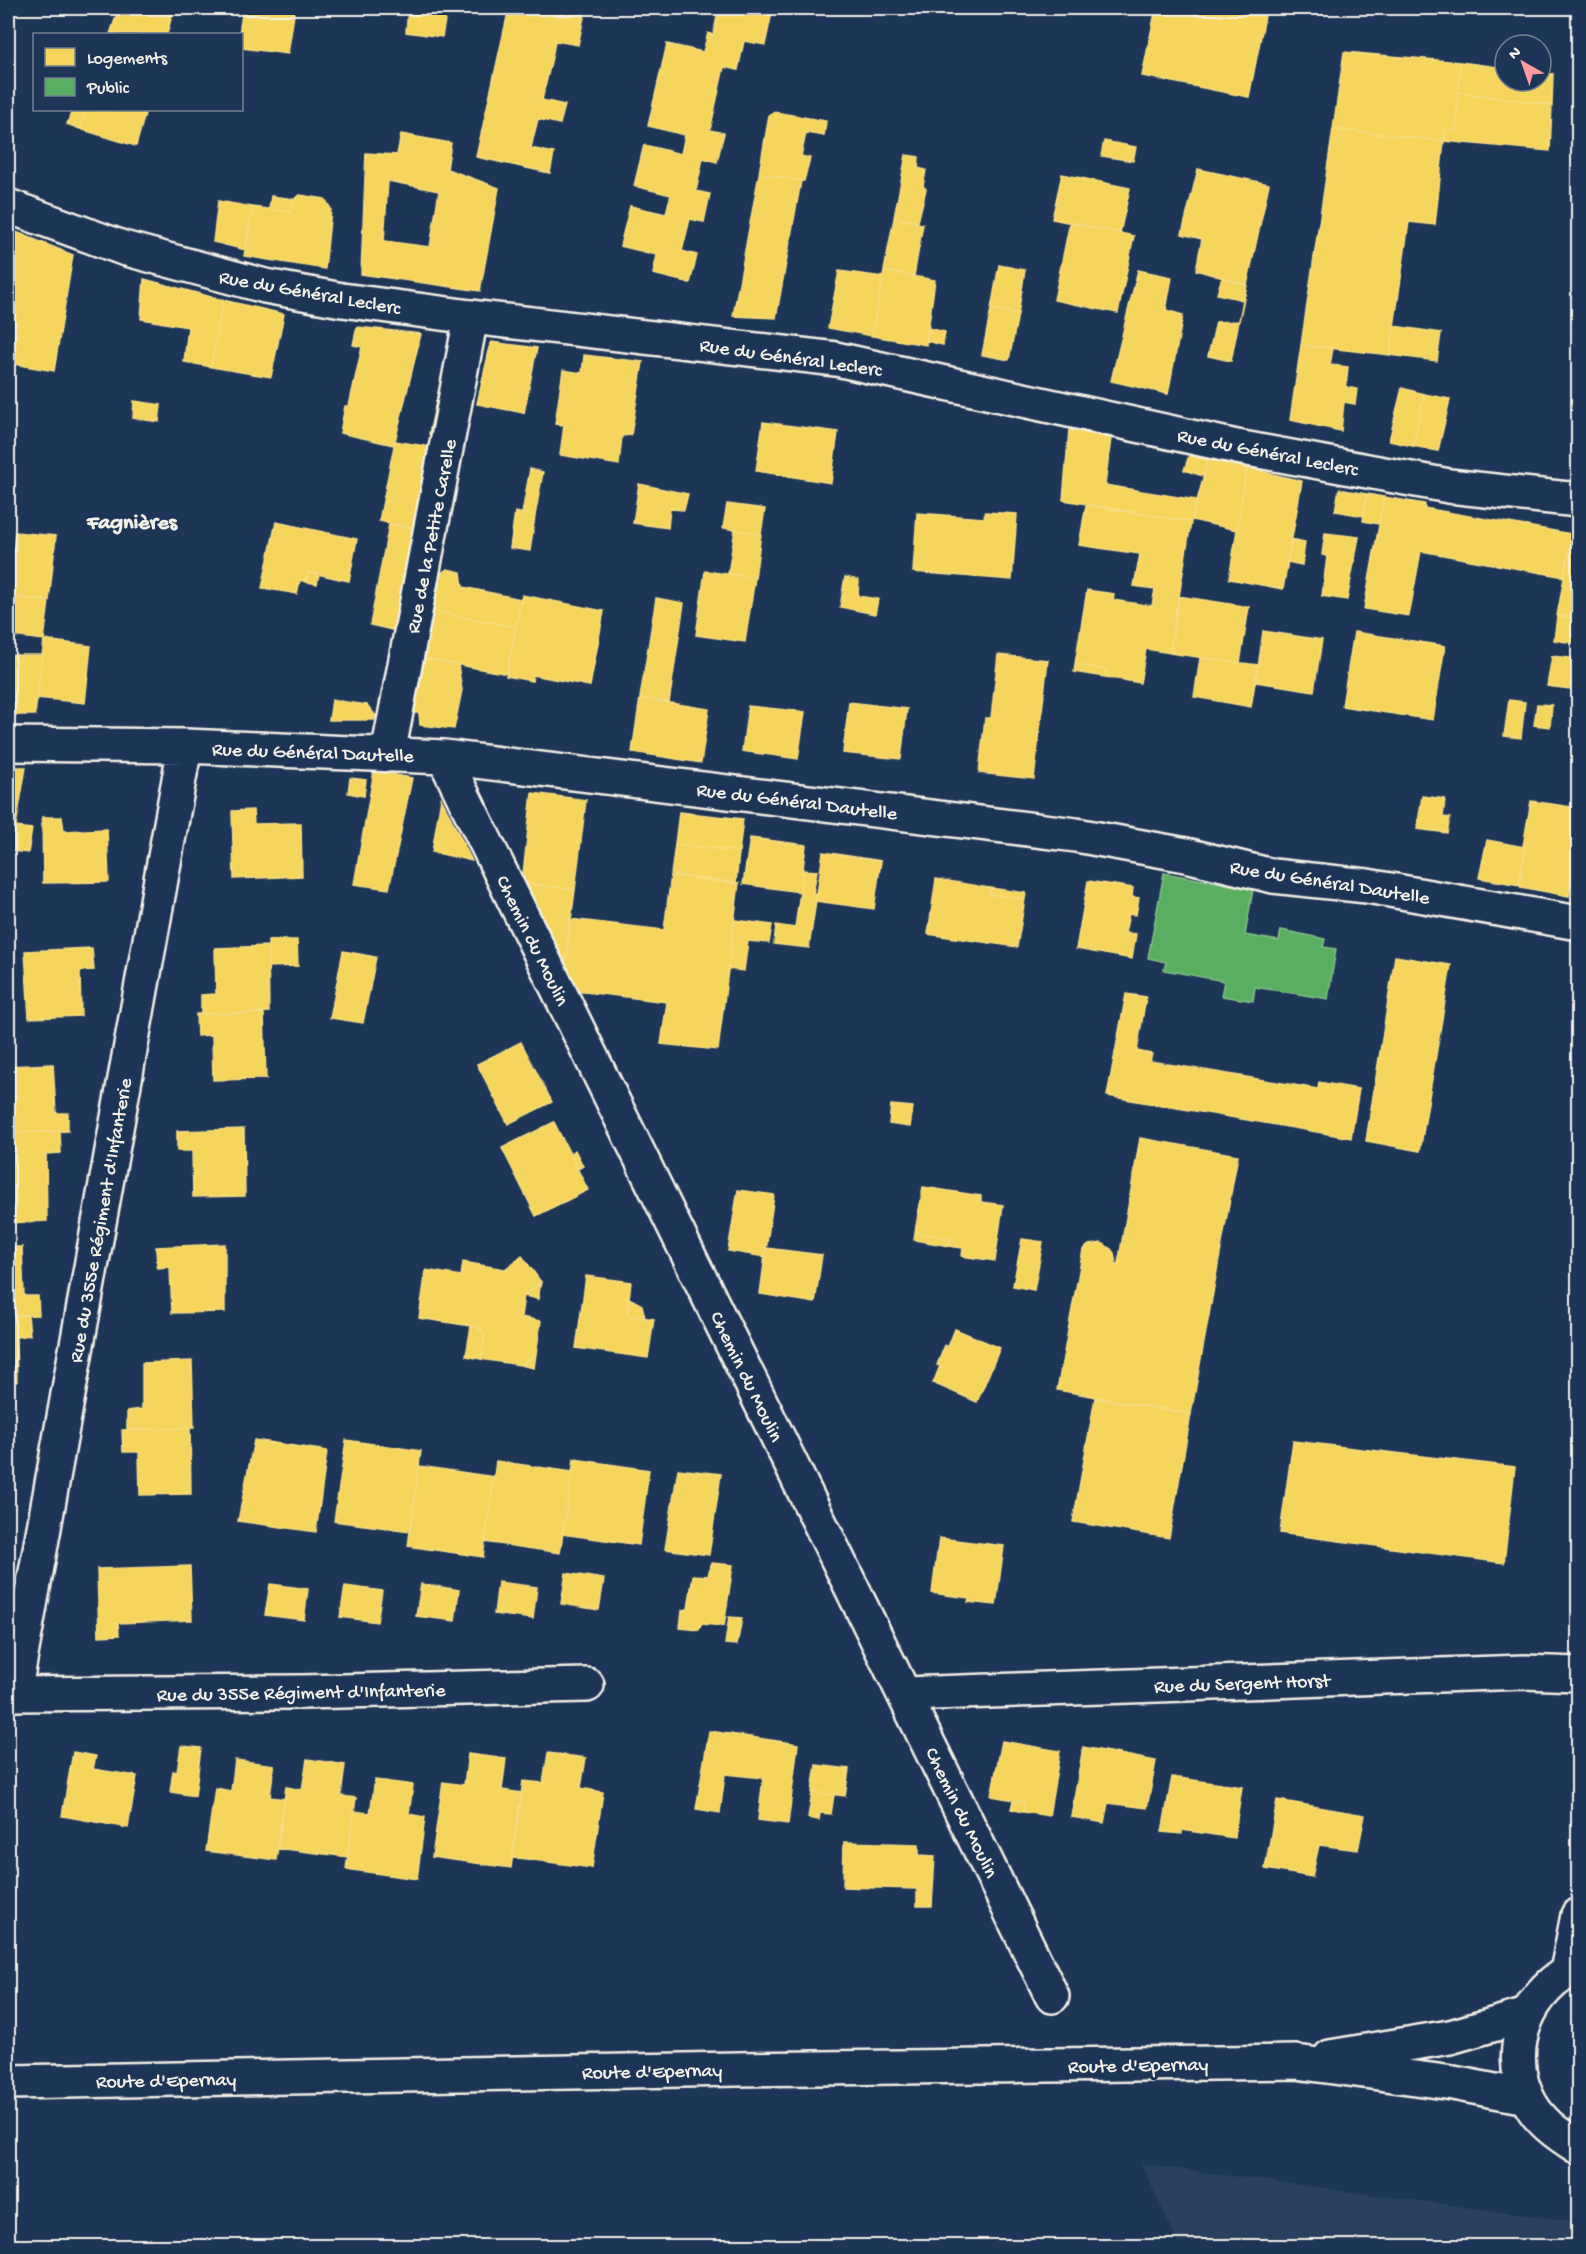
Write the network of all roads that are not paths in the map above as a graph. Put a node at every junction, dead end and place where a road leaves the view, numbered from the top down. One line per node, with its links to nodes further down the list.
1 (8, 206): 2 (street, Rue du Général Leclerc)
2 (471, 317): 3 (street, Rue du Général Leclerc); 6 (street, Rue de la Petite Carelle)
3 (1578, 500)
4 (8, 744): 5 (street, Rue du Général Dautelle)
5 (185, 746): 6 (street, Rue du Général Dautelle); 11 (street, Rue du 355e Régiment d'Infanterie)
6 (388, 754): 7 (street, Rue du Général Dautelle)
7 (444, 757): 8 (street, Rue du Général Dautelle); 12 (street, Chemin du Moulin)
8 (1578, 923)
9 (1578, 1674): 12 (street, Rue du Sergent Horst)
10 (588, 1685): 11 (street, Rue du 355e Régiment d'Infanterie)
11 (11, 1694)
12 (905, 1694): 15 (street, Chemin du Moulin)
13 (1578, 1915): 14 (street)
14 (1573, 1969): 16 (street)
15 (1052, 1996)
16 (1527, 2015): 17 (street, Route d'Epernay); 19 (street)
17 (1296, 2062): 18 (street, Route d'Epernay); 19 (street, Route d'Epernay)
18 (8, 2082)
19 (1527, 2097): 20 (street)
20 (1578, 2147)

